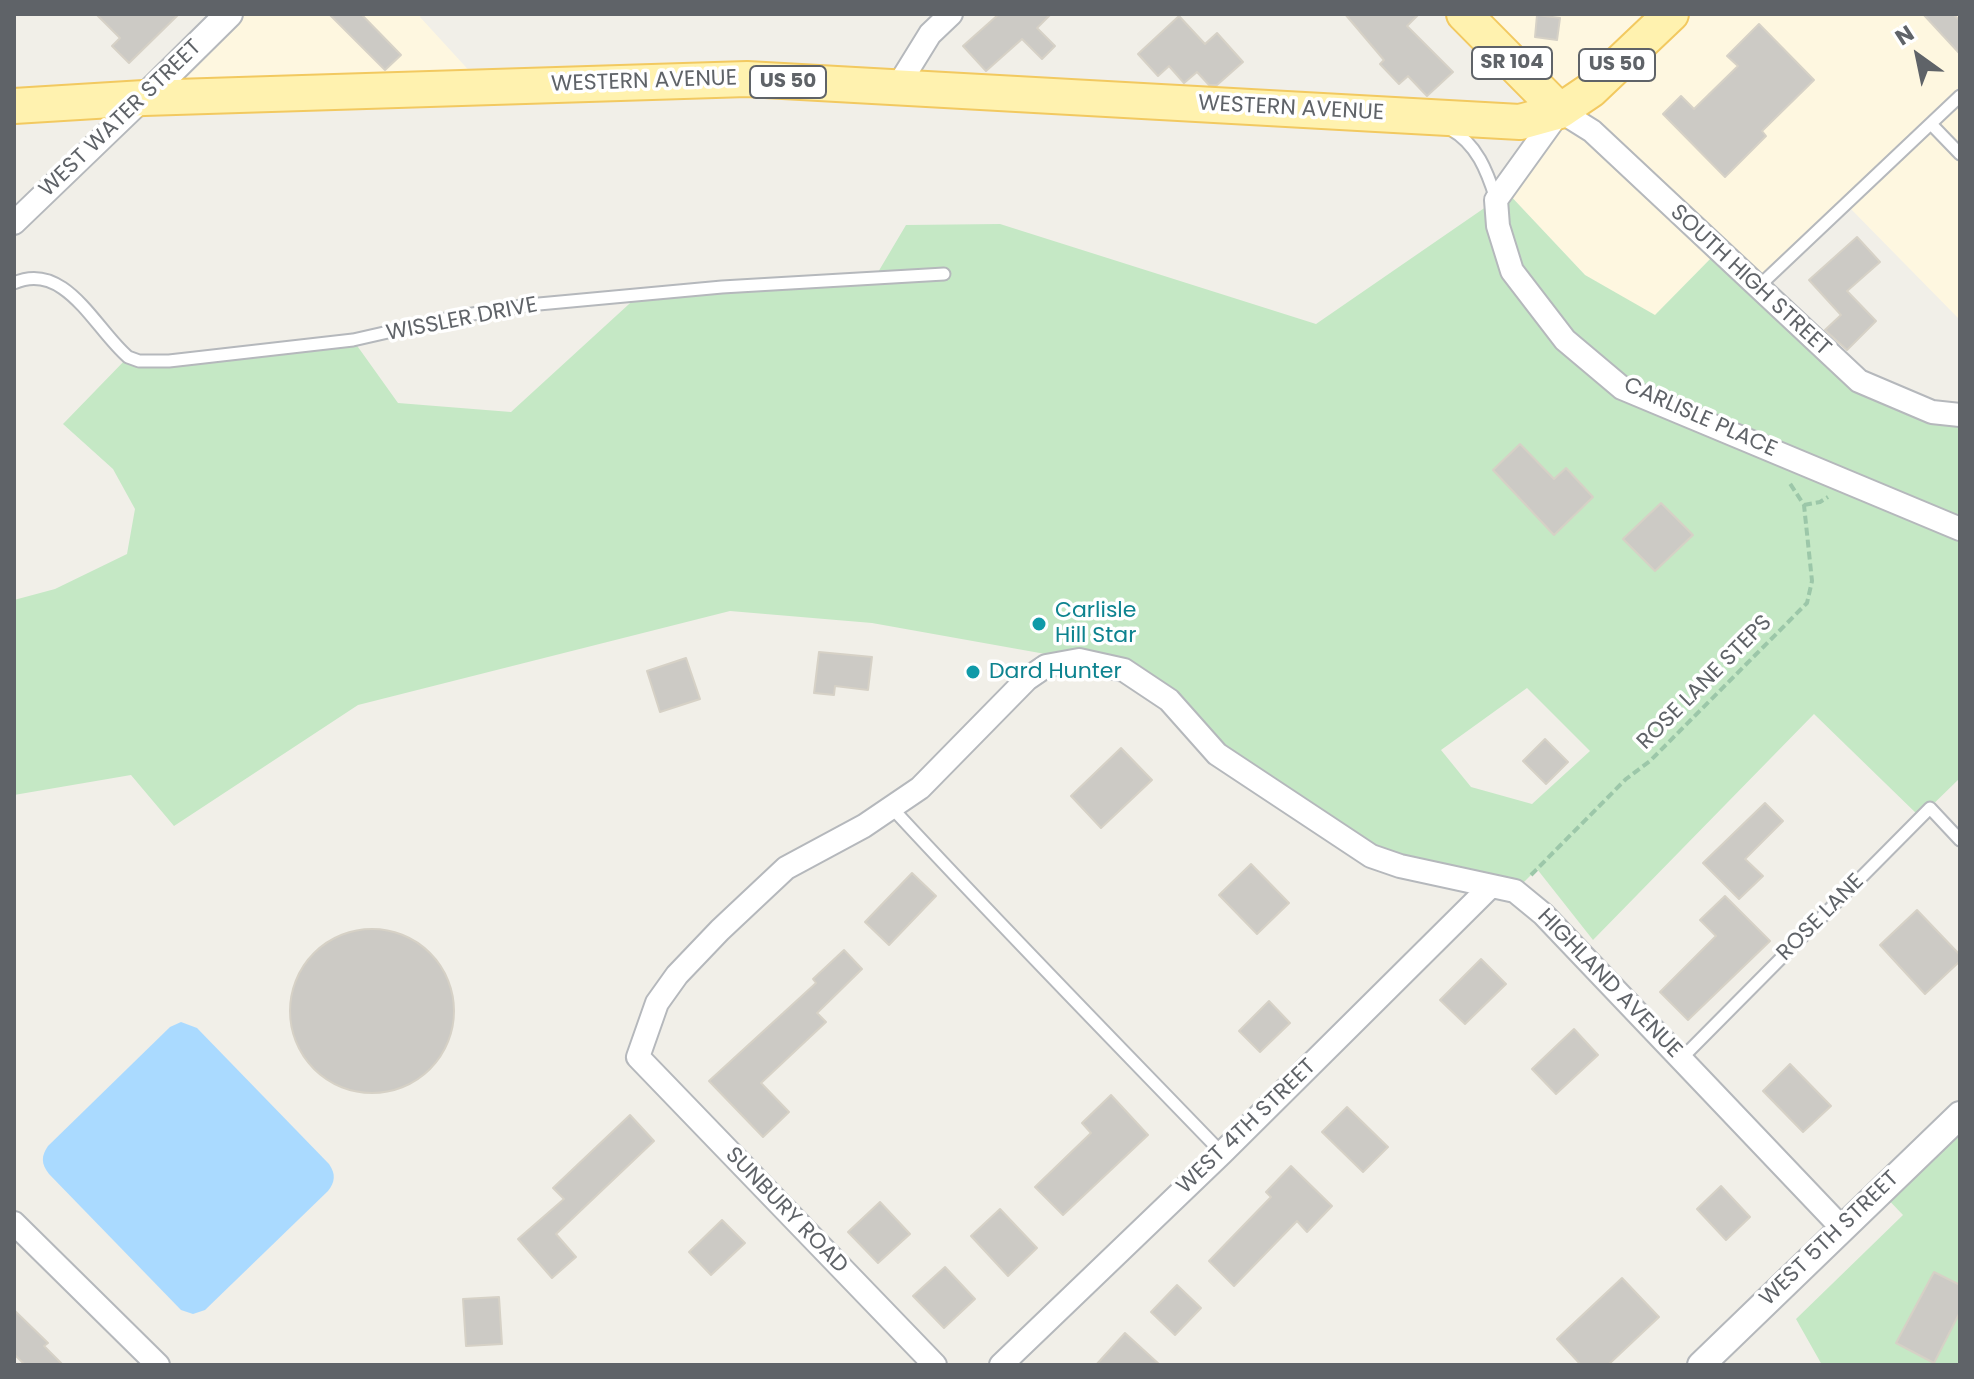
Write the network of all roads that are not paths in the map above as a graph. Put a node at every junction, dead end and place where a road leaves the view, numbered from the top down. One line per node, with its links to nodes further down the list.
1 (229, 14): 7 (street, WEST WATER STREET)
2 (951, 14): 5 (street)
3 (1464, 14): 9 (main road, SR 104)
4 (1671, 14): 9 (main road, US 50)
5 (896, 89): 7 (main road, WESTERN AVENUE / US 50); 10 (main road, WESTERN AVENUE / US 50)
6 (1960, 96): 11 (lane)
7 (144, 98): 8 (main road, WESTERN AVENUE / US 50); 14 (street, WEST WATER STREET)
8 (14, 106)
9 (1560, 111): 10 (main road, WESTERN AVENUE / US 50); 13 (street); 17 (street, SOUTH HIGH STREET)
10 (1424, 116): 13 (lane)
11 (1931, 124): 12 (lane); 17 (lane)
12 (1960, 154)
13 (1496, 200): 19 (street, CARLISLE PLACE)
14 (14, 223)
15 (944, 274): 16 (lane, WISSLER DRIVE)
16 (14, 283)
17 (1757, 288): 18 (street, SOUTH HIGH STREET)
18 (1960, 415)
19 (1960, 529)
20 (892, 808): 22 (street); 25 (lane); 29 (street, SUNBURY ROAD)
21 (1960, 840): 23 (lane, ROSE LANE)
22 (1490, 887): 23 (street, HIGHLAND AVENUE); 25 (street, WEST 4TH STREET)
23 (1681, 1059): 27 (street, HIGHLAND AVENUE)
24 (1960, 1115): 27 (street, WEST 5TH STREET)
25 (1222, 1153): 30 (street, WEST 4TH STREET)
26 (14, 1223): 28 (street)
27 (1841, 1227): 31 (street, WEST 5TH STREET)
28 (158, 1365)
29 (935, 1365)
30 (1001, 1365)
31 (1701, 1365)

